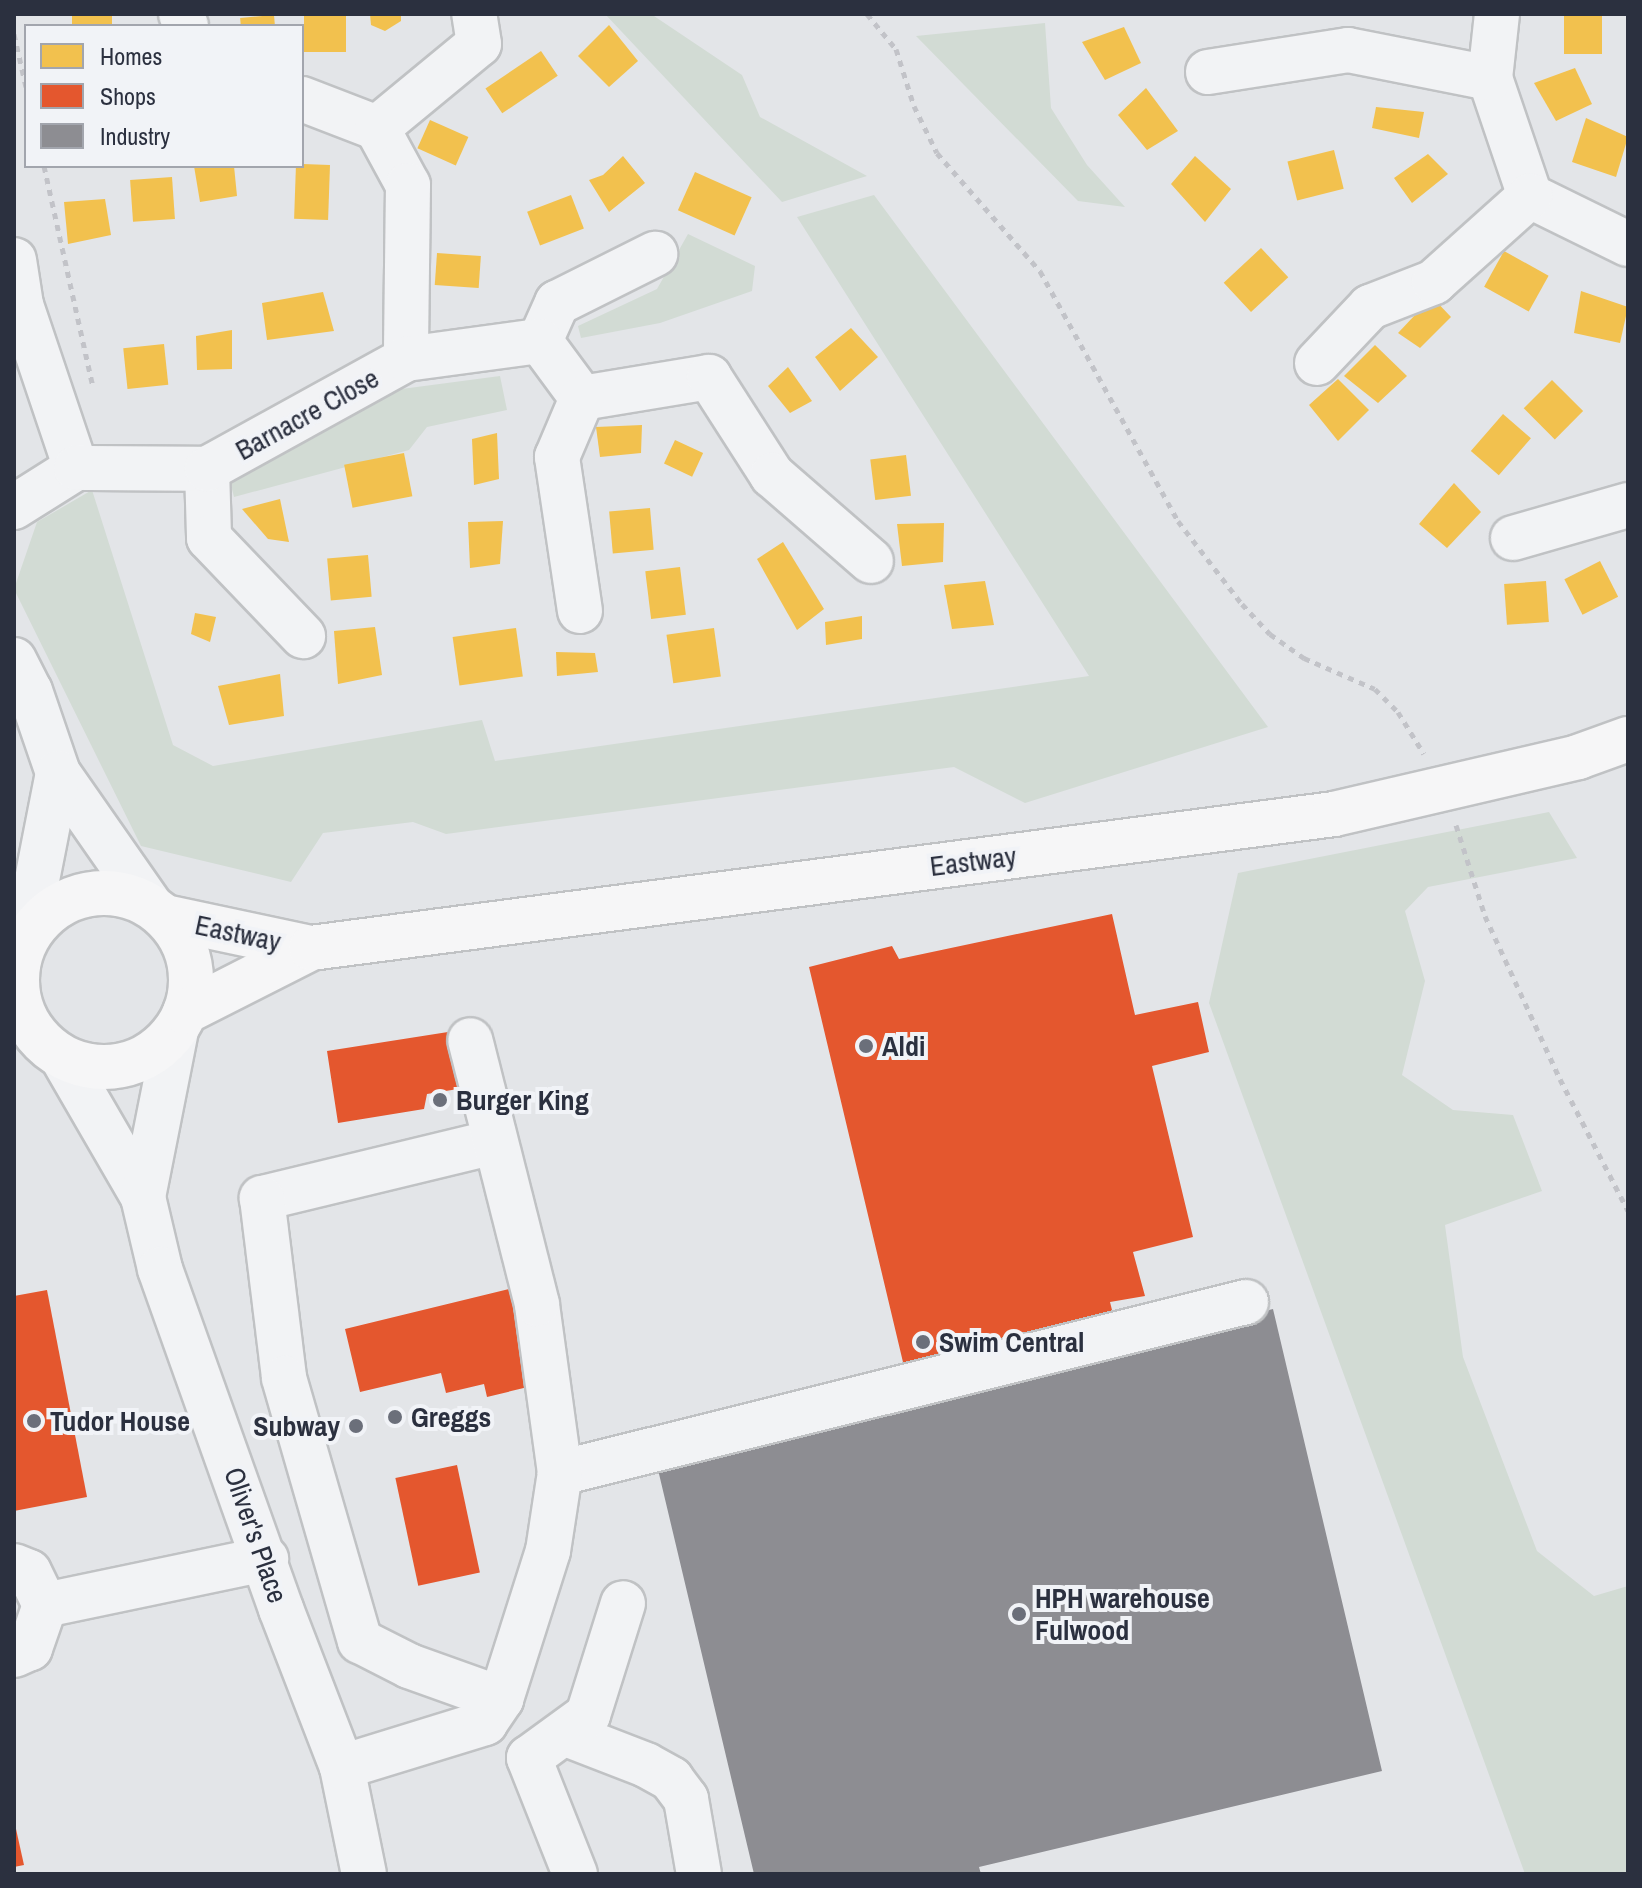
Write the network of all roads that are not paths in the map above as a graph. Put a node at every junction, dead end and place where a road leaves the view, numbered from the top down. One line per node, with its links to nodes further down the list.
1 (474, 14): 6 (street)
2 (1497, 14): 4 (street)
3 (1208, 72): 4 (street)
4 (1490, 78): 7 (street)
5 (304, 100): 6 (street)
6 (377, 128): 12 (street, Barnacre Close)
7 (1530, 196): 8 (street); 13 (street)
8 (1628, 244)
9 (655, 254): 11 (street)
10 (14, 260): 15 (street)
11 (540, 341): 12 (street, Barnacre Close); 14 (street)
12 (406, 359): 16 (street, Barnacre Close)
13 (1317, 363)
14 (582, 398): 20 (street); 21 (street)
15 (76, 468): 16 (street, Barnacre Close); 18 (street)
16 (207, 469): 22 (street, Barnacre Close)
17 (1628, 505): 19 (street)
18 (14, 507)
19 (1513, 538)
20 (871, 561)
21 (580, 611)
22 (303, 636)
23 (14, 660): 25 (street)
24 (1628, 739): 27 (main road, Eastway)
25 (58, 773): 26 (street); 28 (street)
26 (158, 911): 27 (main road, Eastway); 28 (main road); 29 (main road)
27 (311, 948): 29 (main road, Eastway)
28 (20, 949): 31 (main road)
29 (181, 1021): 31 (main road); 33 (street, Oliver's Place)
30 (470, 1040): 32 (street)
31 (40, 1047): 33 (street, Oliver's Place)
32 (494, 1142): 35 (street); 41 (street)
33 (143, 1197): 36 (street, Oliver's Place)
34 (1246, 1302): 35 (street)
35 (560, 1473): 41 (street)
36 (266, 1559): 39 (street); 43 (street, Oliver's Place)
37 (14, 1566): 39 (street)
38 (623, 1603): 42 (street)
39 (45, 1605): 40 (street)
40 (14, 1655)
41 (501, 1699): 43 (street)
42 (566, 1734): 45 (street); 46 (street)
43 (342, 1767): 44 (street, Oliver's Place)
44 (364, 1874)
45 (575, 1874)
46 (699, 1874)

